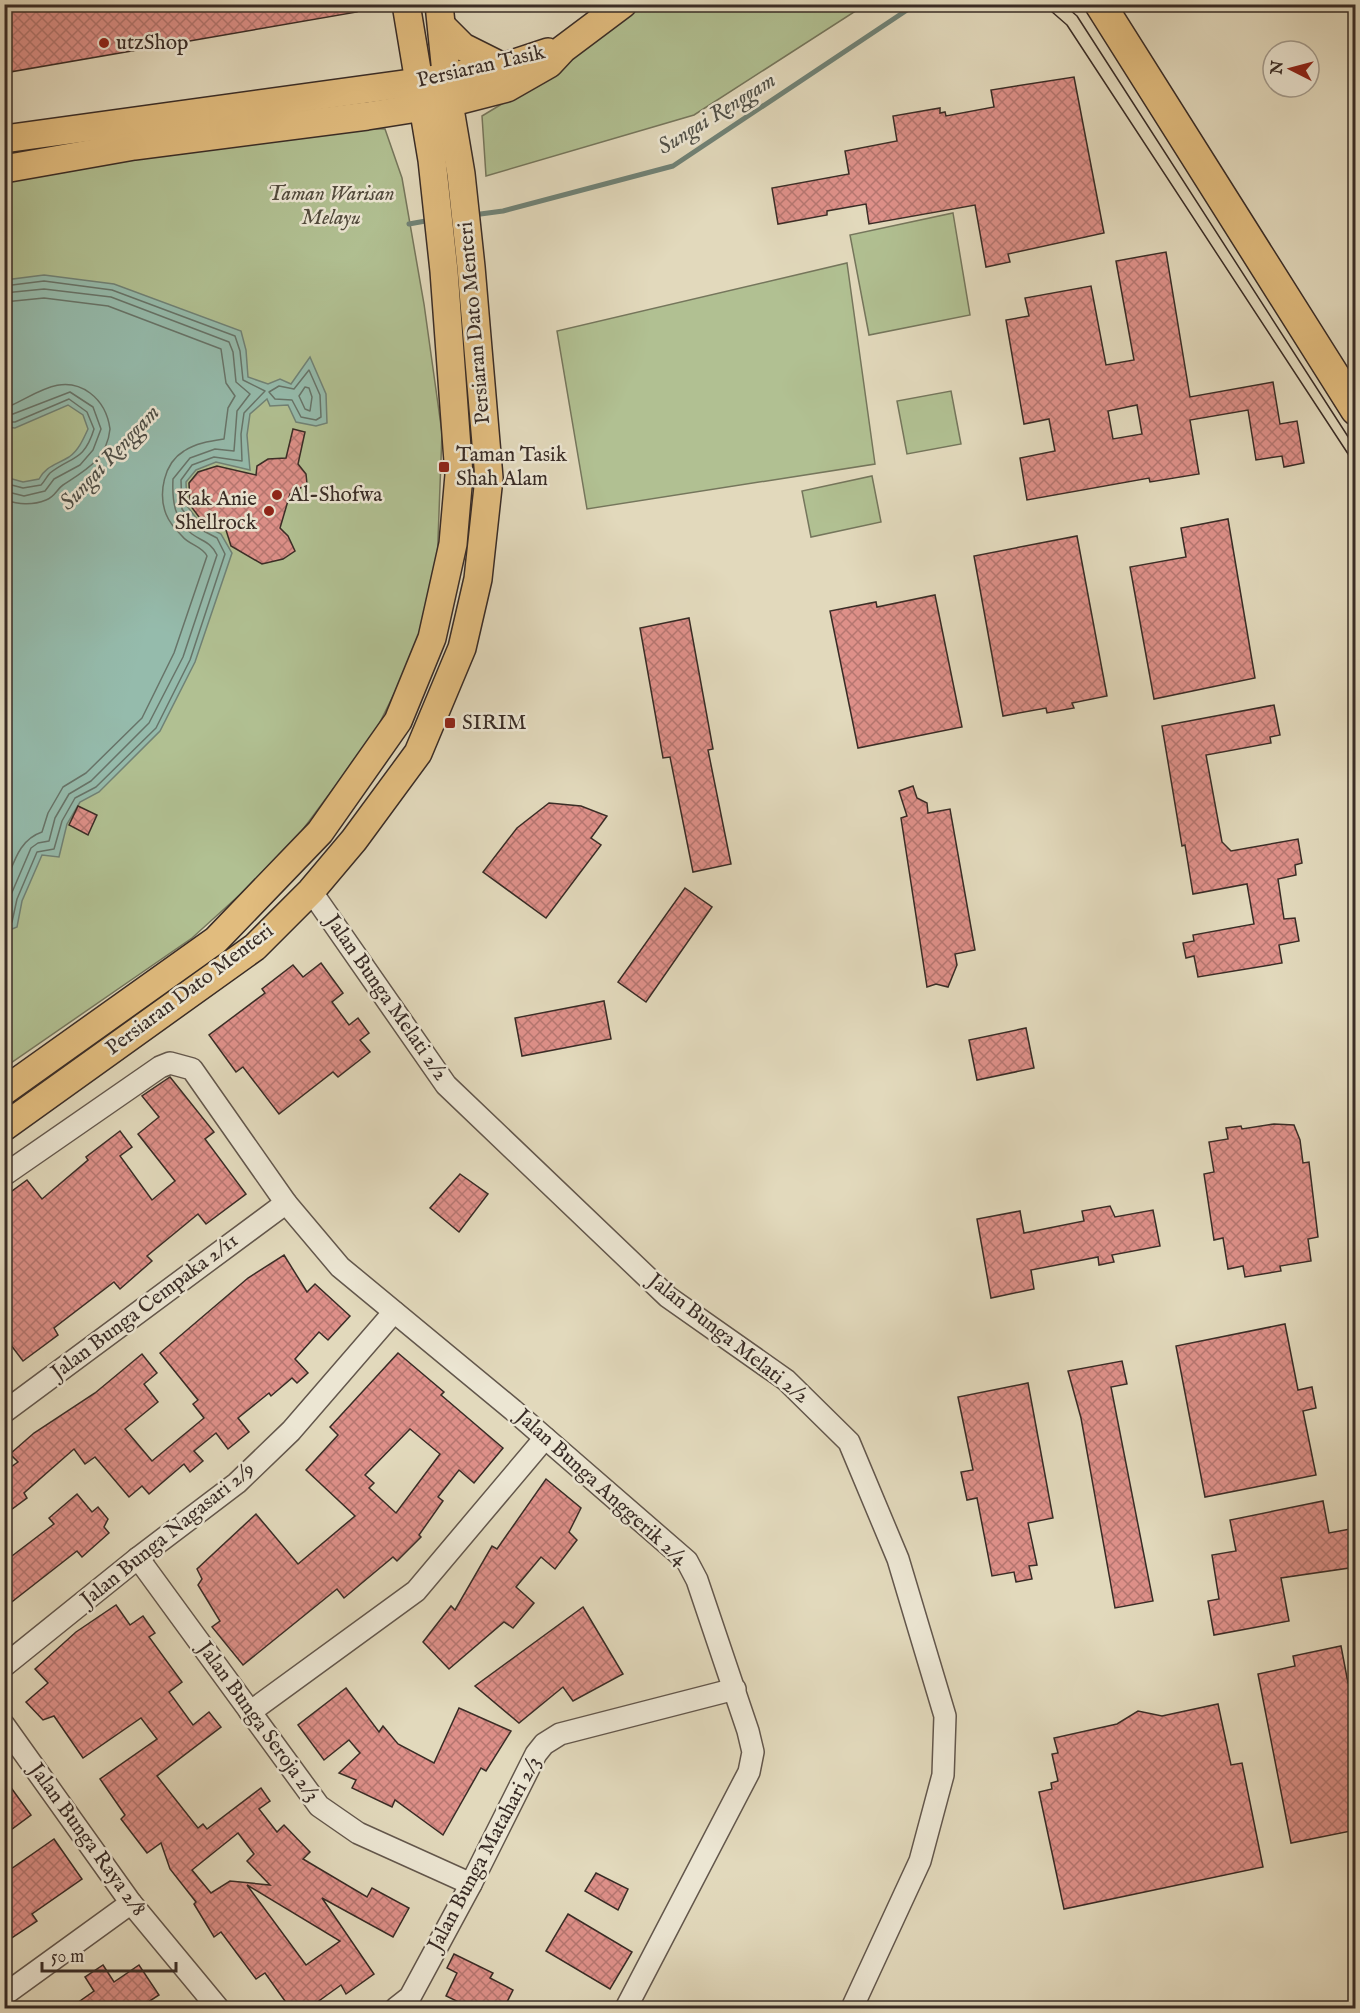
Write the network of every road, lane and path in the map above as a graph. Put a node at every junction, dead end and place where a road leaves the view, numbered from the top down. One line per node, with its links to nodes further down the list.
1 (624, 4): 5 (main road)
2 (1100, 4): 15 (highway)
3 (407, 12): 8 (main road, Persiaran Dato Menteri); 9 (main road)
4 (440, 15): 6 (main road); 7 (main road, Persiaran Dato Menteri)
5 (563, 49): 6 (main road, Persiaran Tasik); 7 (main road, Persiaran Tasik)
6 (502, 67): 7 (main road, Persiaran Tasik)
7 (448, 90): 8 (main road, Persiaran Tasik); 16 (main road, Persiaran Dato Menteri)
8 (420, 95): 9 (main road, Persiaran Tasik); 14 (main road, Persiaran Dato Menteri)
9 (365, 103): 10 (main road, Persiaran Tasik); 12 (main road, Persiaran Tasik); 14 (main road)
10 (133, 119): 11 (main road, Persiaran Tasik); 12 (main road)
11 (4, 139)
12 (134, 146): 13 (main road, Persiaran Tasik)
13 (4, 169)
14 (433, 169): 17 (main road, Persiaran Dato Menteri)
15 (1356, 410)
16 (311, 891): 18 (main road, Persiaran Dato Menteri); 35 (street, Jalan Bunga Melati 2/2)
17 (4, 1091)
18 (4, 1127)
19 (4, 1175): 20 (street, Jalan Bunga Anggerik 2/4)
20 (286, 1203): 21 (street, Jalan Bunga Anggerik 2/4); 22 (street, Jalan Bunga Cempaka 2/11)
21 (394, 1312): 23 (street, Jalan Bunga Anggerik 2/4); 24 (street, Jalan Bunga Nagasari 2/9)
22 (7, 1404)
23 (545, 1438): 26 (street, Jalan Bunga Anggerik 2/4); 27 (street)
24 (138, 1558): 25 (street, Jalan Bunga Nagasari 2/9); 27 (street, Jalan Bunga Seroja 2/3)
25 (4, 1666)
26 (735, 1689): 29 (street, Jalan Bunga Matahari 2/3); 34 (street, Jalan Bunga Anggerik 2/4)
27 (250, 1712): 29 (street, Jalan Bunga Seroja 2/3)
28 (4, 1725): 30 (street, Jalan Bunga Raya 2/8)
29 (471, 1884): 33 (street, Jalan Bunga Matahari 2/3)
30 (131, 1903): 31 (street); 32 (street, Jalan Bunga Raya 2/8)
31 (4, 1995)
32 (218, 2008)
33 (396, 2008)
34 (626, 2008)
35 (852, 2008)

